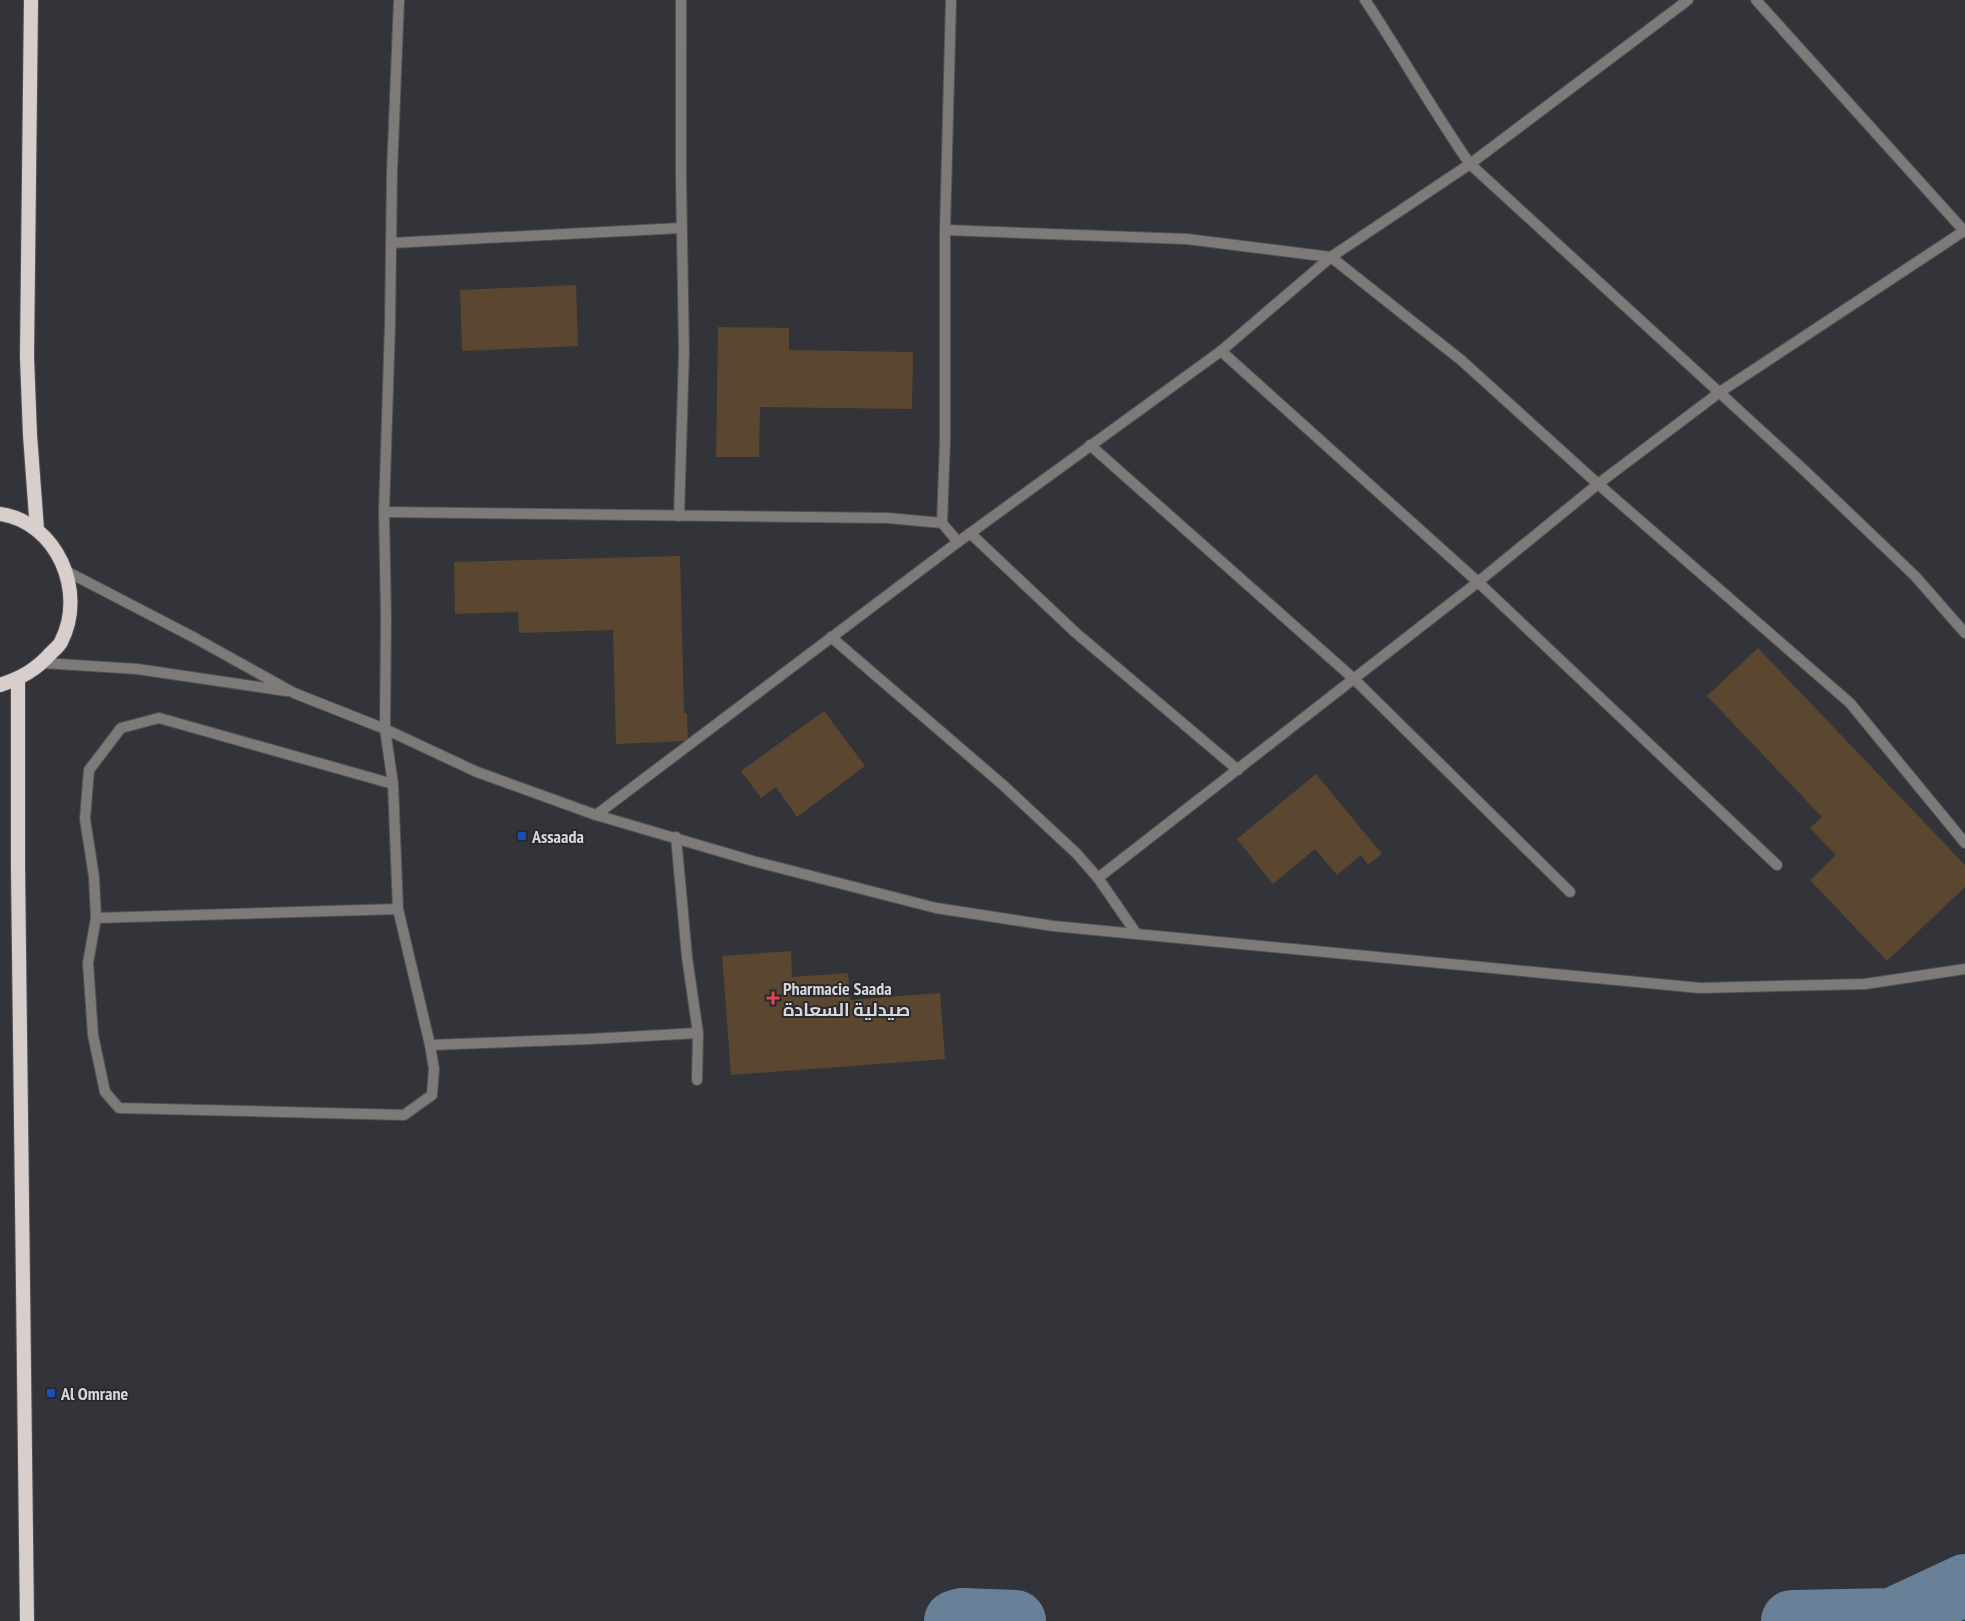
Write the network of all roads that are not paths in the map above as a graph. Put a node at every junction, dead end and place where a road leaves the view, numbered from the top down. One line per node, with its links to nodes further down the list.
1 (31, 0): 22 (highway)
2 (399, 0): 12 (street)
3 (681, 0): 9 (street)
4 (951, 0): 10 (street)
5 (1365, 0): 8 (street)
6 (1688, 0): 8 (street)
7 (1756, 0): 11 (street)
8 (1470, 164): 13 (street); 15 (street)
9 (681, 228): 12 (street); 20 (street)
10 (945, 230): 13 (street); 21 (street)
11 (1964, 232): 15 (street)
12 (391, 243): 18 (street)
13 (1331, 257): 14 (street); 17 (street)
14 (1221, 351): 16 (street); 26 (street)
15 (1720, 392): 17 (street); 27 (street)
16 (1090, 445): 23 (street); 31 (street)
17 (1598, 484): 26 (street); 39 (street)
18 (384, 512): 20 (street); 34 (street)
19 (0, 514): 22 (highway)
20 (679, 516): 21 (street)
21 (942, 523): 24 (street)
22 (38, 530): 25 (highway)
23 (970, 533): 24 (street); 35 (street)
24 (958, 542): 28 (street)
25 (66, 571): 29 (highway); 33 (street)
26 (1478, 582): 31 (street); 40 (street)
27 (1965, 633)
28 (831, 637): 37 (street); 41 (street)
29 (43, 662): 30 (highway); 33 (street)
30 (18, 679): 32 (highway); 50 (highway)
31 (1354, 679): 35 (street); 42 (street)
32 (0, 684)
33 (294, 693): 34 (street)
34 (385, 729): 36 (street); 37 (street)
35 (1238, 770): 41 (street)
36 (393, 784): 43 (street); 44 (street)
37 (596, 814): 38 (street)
38 (676, 837): 45 (street); 47 (street)
39 (1965, 844)
40 (1777, 865)
41 (1098, 878): 45 (street)
42 (1570, 892)
43 (398, 909): 44 (street); 48 (street)
44 (96, 918): 48 (street)
45 (1136, 933): 46 (street)
46 (1965, 970)
47 (698, 1033): 48 (street); 49 (street)
48 (430, 1045)
49 (697, 1080)
50 (27, 1621)

